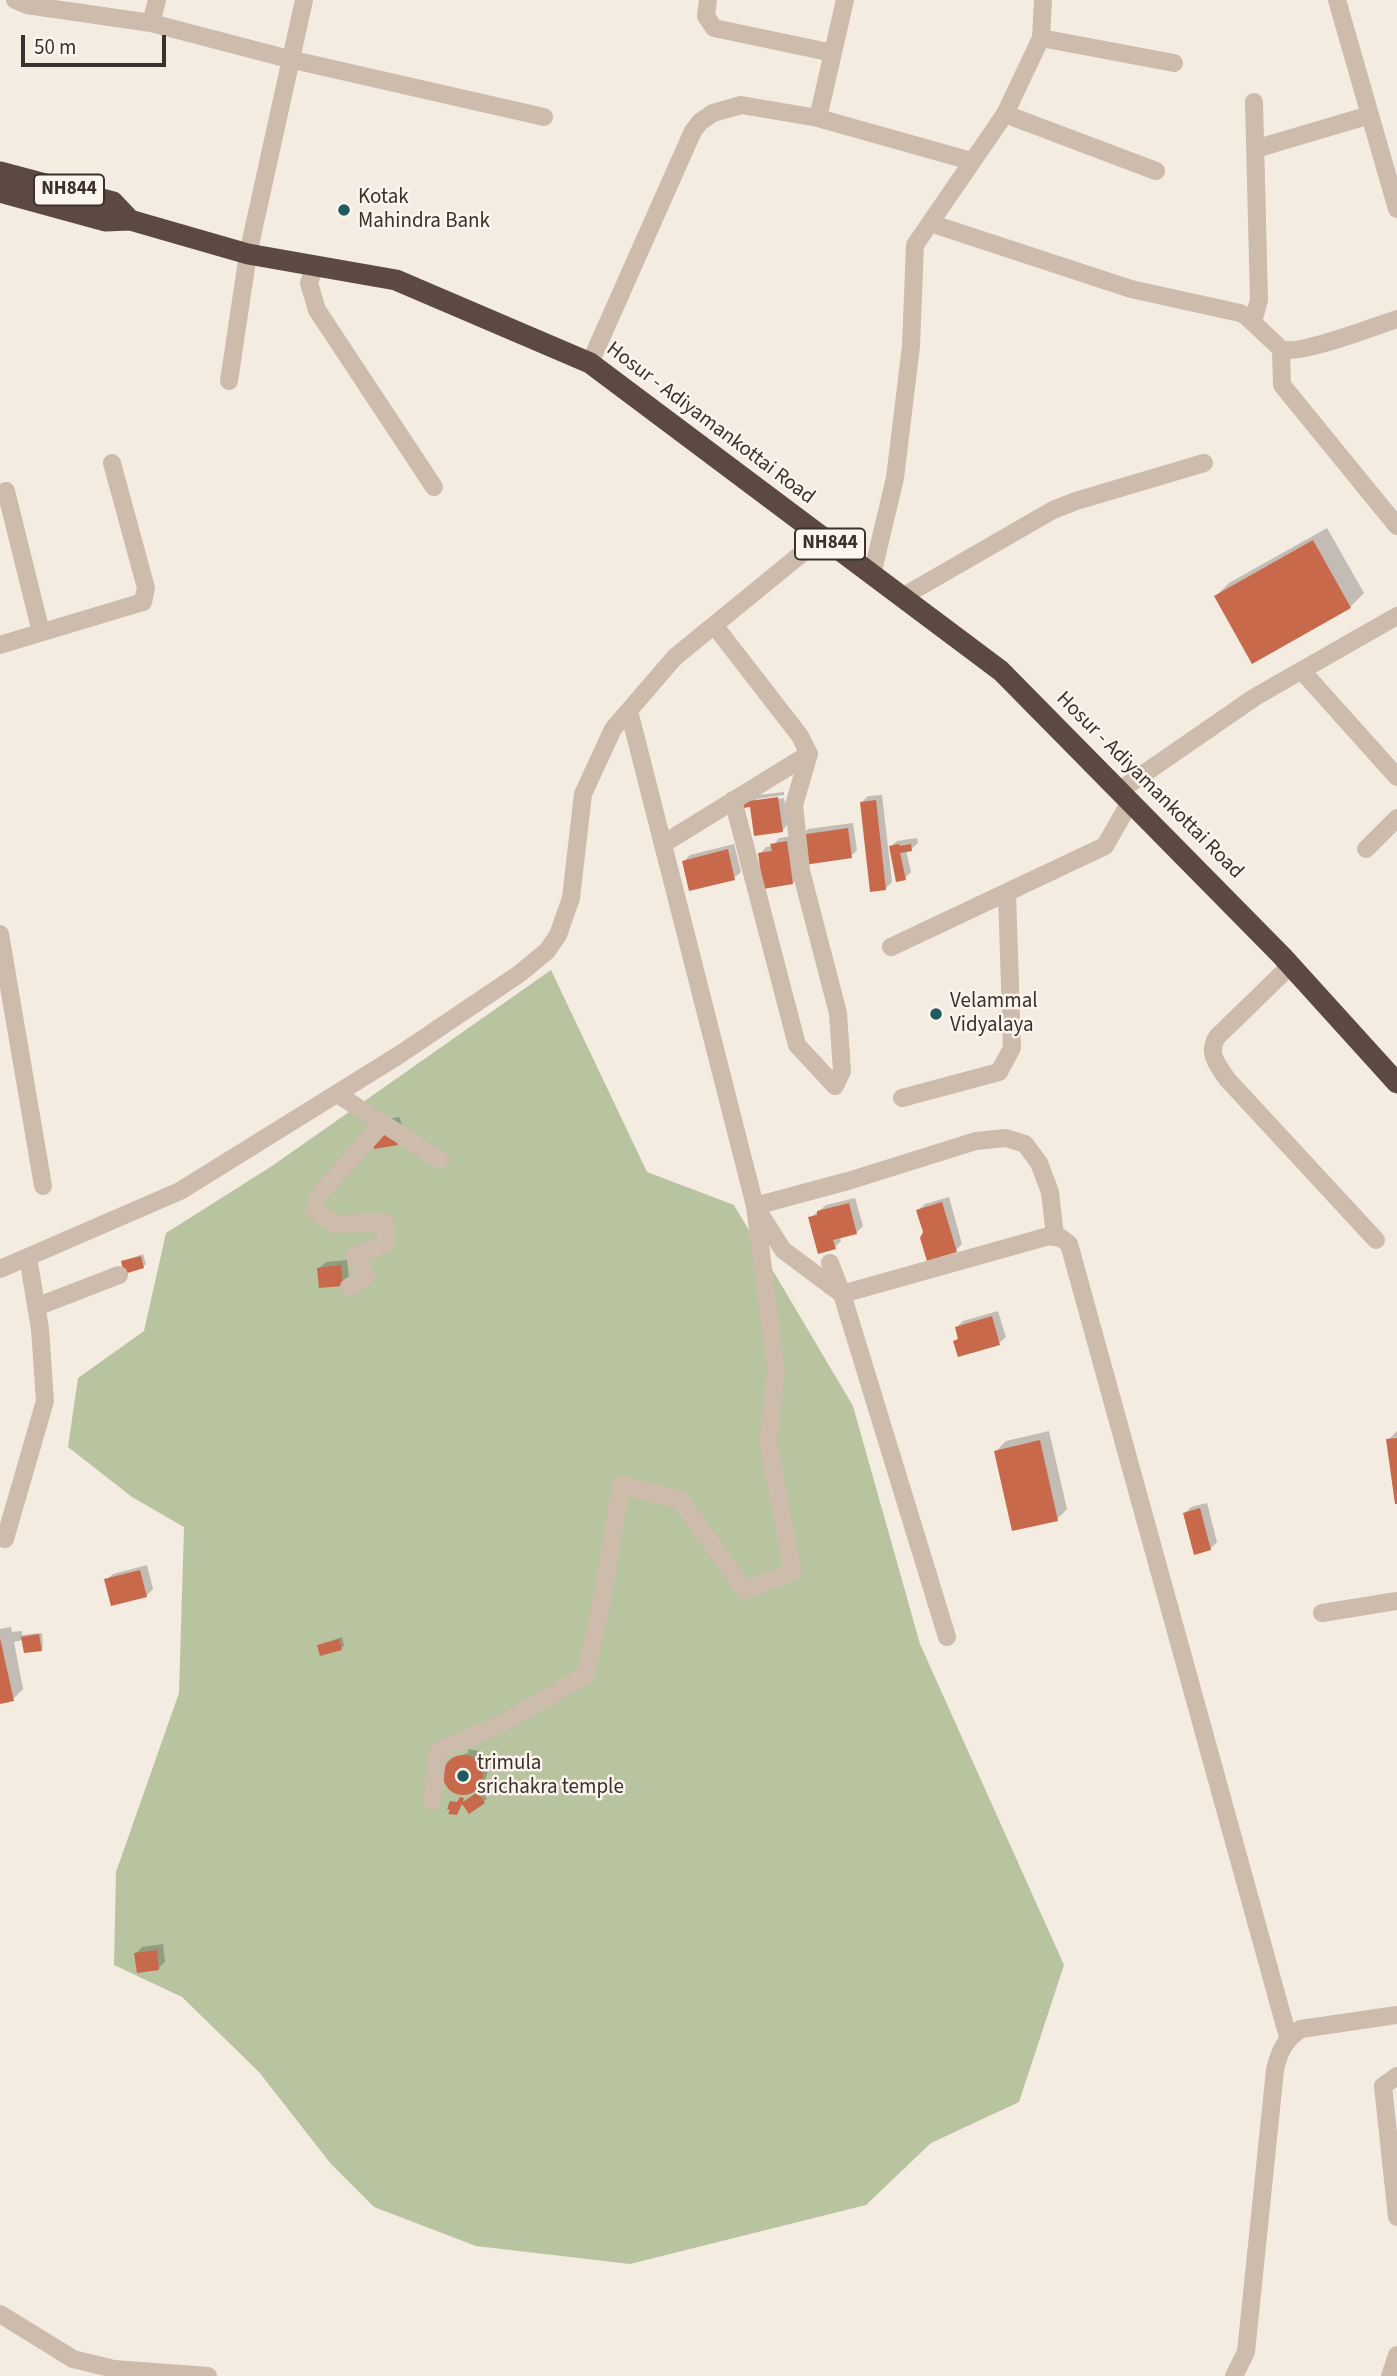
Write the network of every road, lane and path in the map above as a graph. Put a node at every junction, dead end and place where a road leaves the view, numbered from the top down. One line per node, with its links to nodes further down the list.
1 (15, 0): 8 (street)
2 (157, 0): 8 (street)
3 (304, 0): 11 (street)
4 (708, 0): 10 (street)
5 (845, 0): 10 (street)
6 (1043, 0): 9 (street)
7 (1337, 0): 15 (street)
8 (151, 23): 11 (street)
9 (1041, 38): 12 (street); 14 (street)
10 (833, 53): 17 (street)
11 (289, 59): 16 (street); 26 (street)
12 (1174, 63)
13 (1254, 102): 18 (street)
14 (1005, 114): 19 (street); 20 (street)
15 (1370, 115): 18 (street); 23 (street)
16 (544, 117)
17 (818, 118): 19 (street); 31 (street)
18 (1255, 149): 29 (street)
19 (971, 161): 25 (street)
20 (1156, 171)
21 (0, 172): 24 (highway, Hosur - Adiyamankottai Road / NH844)
22 (0, 192): 24 (highway, Hosur - Adiyamankottai Road / NH844)
23 (1397, 209)
24 (130, 220): 26 (highway, Hosur - Adiyamankottai Road / NH844)
25 (930, 223): 29 (street); 39 (street)
26 (248, 254): 27 (highway, Hosur - Adiyamankottai Road / NH844); 32 (street)
27 (315, 265): 31 (highway, Hosur - Adiyamankottai Road / NH844); 35 (street)
28 (1397, 319): 30 (street)
29 (1253, 322): 30 (street)
30 (1281, 349): 37 (street)
31 (590, 363): 38 (highway, Hosur - Adiyamankottai Road / NH844)
32 (229, 381)
33 (112, 463): 43 (street)
34 (1204, 463): 40 (street)
35 (433, 487)
36 (6, 491): 43 (street)
37 (1397, 526)
38 (822, 537): 39 (highway, Hosur - Adiyamankottai Road / NH844); 42 (street)
39 (872, 575): 40 (highway, Hosur - Adiyamankottai Road / NH844)
40 (902, 597): 49 (highway, Hosur - Adiyamankottai Road / NH844)
41 (1397, 616): 45 (street)
42 (714, 625): 46 (street); 47 (street)
43 (41, 632): 44 (street)
44 (0, 645)
45 (1302, 671): 48 (street); 49 (street)
46 (629, 711): 52 (street); 59 (street)
47 (809, 754): 50 (street); 50 (street)
48 (1397, 778)
49 (1125, 796): 54 (street); 57 (highway, Hosur - Adiyamankottai Road / NH844)
50 (733, 800): 52 (street)
51 (1397, 818): 53 (street)
52 (663, 844): 64 (street)
53 (1366, 849)
54 (1007, 892): 56 (street); 60 (street)
55 (0, 934): 63 (street)
56 (891, 947)
57 (1290, 966): 58 (highway, Hosur - Adiyamankottai Road / NH844); 66 (street)
58 (1397, 1083)
59 (337, 1094): 61 (street); 67 (street)
60 (902, 1098)
61 (383, 1124): 62 (street); 71 (street)
62 (440, 1160)
63 (43, 1186)
64 (755, 1206): 65 (street); 72 (street); 78 (street)
65 (1055, 1236): 72 (street); 80 (street)
66 (1376, 1240)
67 (28, 1257): 69 (street); 73 (street)
68 (830, 1263): 72 (street)
69 (0, 1269)
70 (119, 1275): 73 (street)
71 (349, 1287)
72 (842, 1294): 77 (street)
73 (36, 1307): 74 (street)
74 (5, 1539)
75 (1397, 1601): 76 (street)
76 (1322, 1613)
77 (947, 1637)
78 (432, 1801)
79 (1397, 2015): 80 (street)
80 (1288, 2037): 86 (street)
81 (1397, 2076): 82 (street)
82 (1397, 2217)
83 (0, 2314): 85 (street)
84 (1397, 2355): 87 (street)
85 (208, 2376)
86 (1234, 2376)
87 (1390, 2376)

